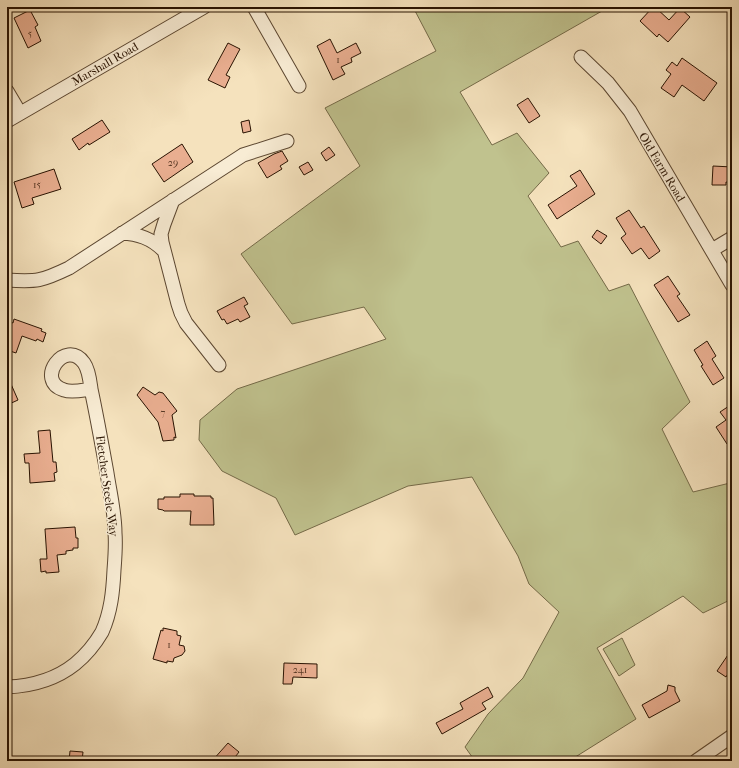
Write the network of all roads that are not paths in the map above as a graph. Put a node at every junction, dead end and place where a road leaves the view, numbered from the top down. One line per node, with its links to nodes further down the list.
1 (204, 7): 6 (street, Marshall Road)
2 (254, 7): 4 (street)
3 (581, 57): 12 (street, Old Farm Road)
4 (299, 86)
5 (7, 90): 6 (street)
6 (11, 116)
7 (287, 141): 8 (street)
8 (173, 200): 9 (street); 11 (street)
9 (122, 233): 11 (street); 13 (street)
10 (732, 238): 12 (street)
11 (163, 250): 15 (street)
12 (712, 250): 14 (street, Old Farm Road)
13 (7, 280)
14 (732, 285)
15 (219, 364)
16 (92, 389): 16 (street, Fletcher Steele Way); 17 (street, Fletcher Steele Way)
17 (7, 687)
18 (732, 736): 19 (street)
19 (696, 761)

